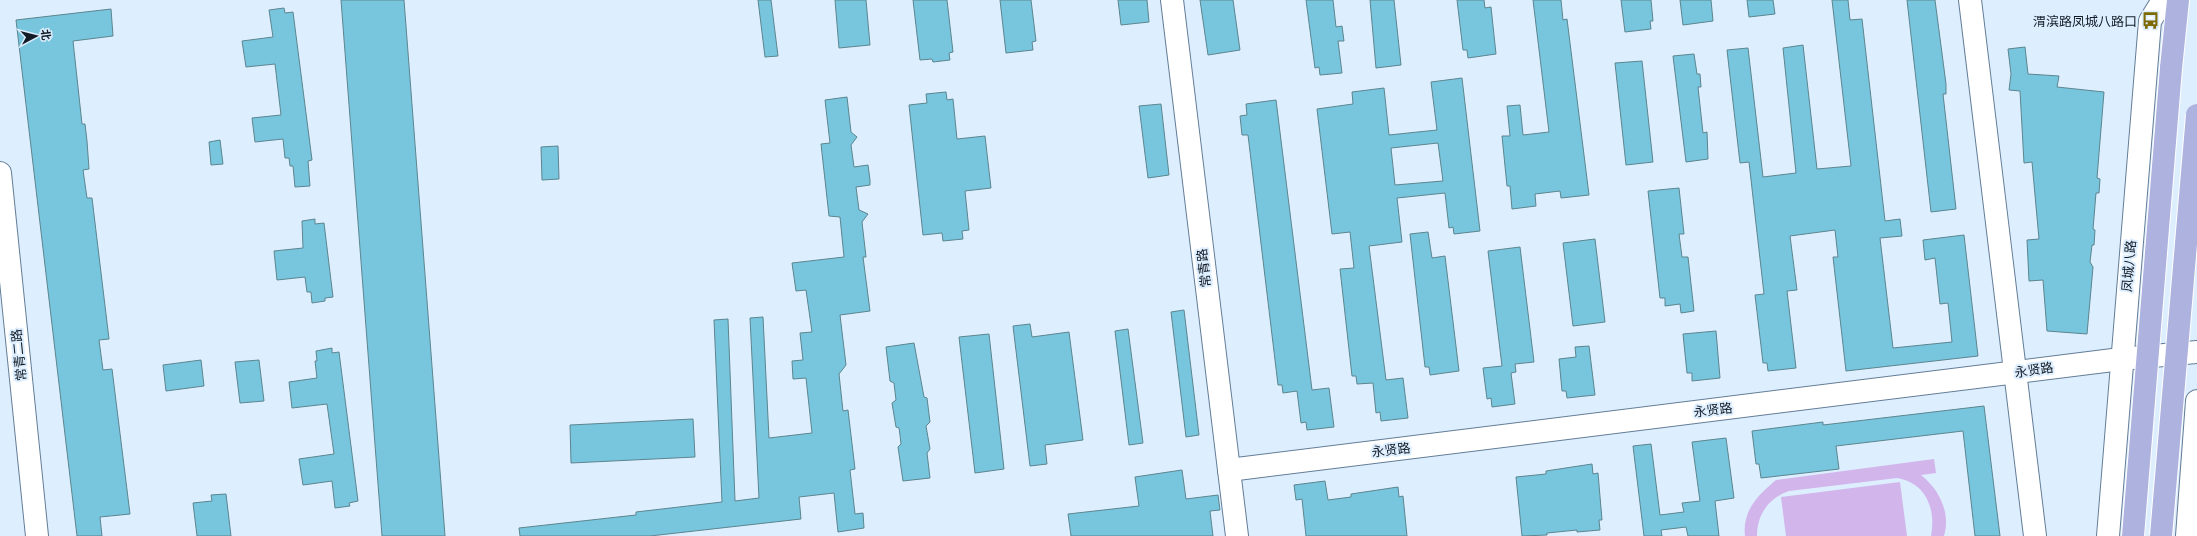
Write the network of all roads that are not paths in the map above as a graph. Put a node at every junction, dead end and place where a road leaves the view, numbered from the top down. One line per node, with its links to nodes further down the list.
1 (1172, 0): 11 (street, 常青路)
2 (1970, 0): 9 (street)
3 (2163, 0): 8 (street, 凤城八路)
4 (2178, 0): 16 (main road, 凤城八路, bridge)
5 (2197, 115): 17 (main road, bridge)
6 (0, 173): 12 (street, 常青二路)
7 (2197, 352): 8 (street, 永贤路)
8 (2121, 359): 9 (street, 永贤路); 15 (street, 凤城八路)
9 (2015, 373): 11 (street, 永贤路); 14 (street)
10 (2197, 402): 18 (street)
11 (1229, 470): 13 (street, 常青路)
12 (37, 536)
13 (1237, 536)
14 (2035, 536)
15 (2108, 536)
16 (2133, 536)
17 (2161, 536)
18 (2187, 536)

